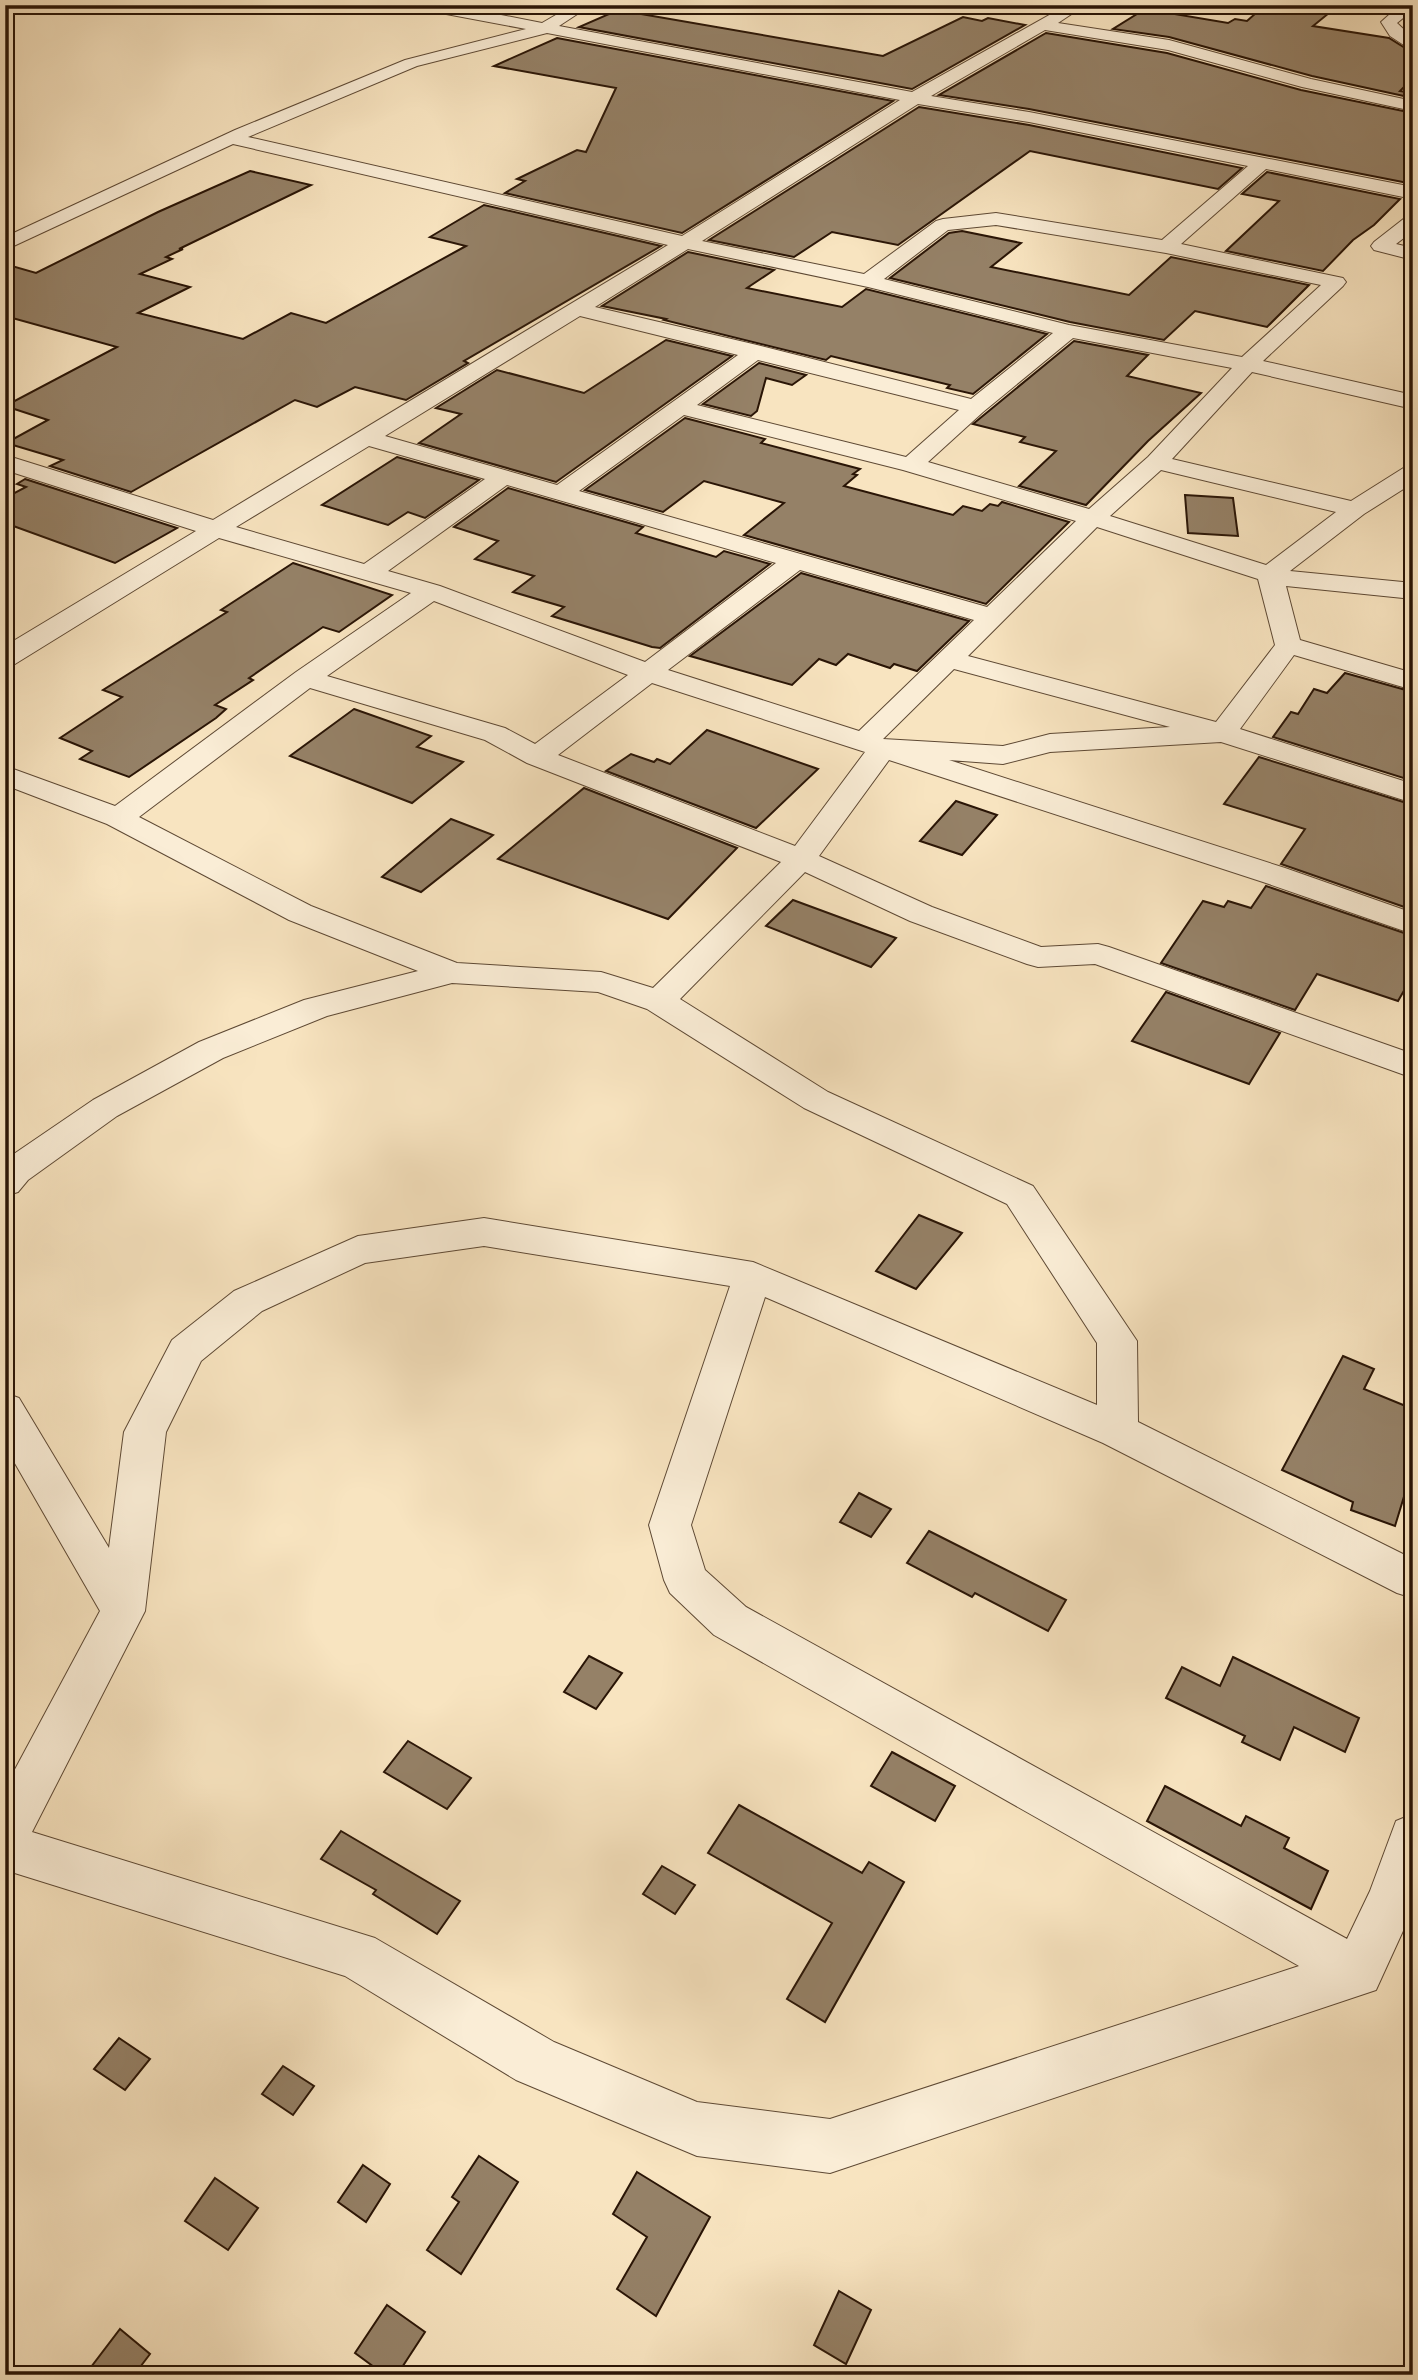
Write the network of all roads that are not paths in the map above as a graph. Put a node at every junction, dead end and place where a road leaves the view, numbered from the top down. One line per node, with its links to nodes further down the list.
1 (425, 5): 6 (street)
2 (583, 5): 6 (street)
3 (1078, 5): 5 (street)
4 (1410, 5): 7 (street)
5 (1040, 25): 8 (street); 9 (street)
6 (546, 27): 8 (street); 10 (street)
7 (1413, 46)
8 (915, 98): 11 (street); 14 (street)
9 (1413, 106)
10 (232, 139): 14 (street); 15 (street)
11 (1261, 164): 12 (street); 17 (street)
12 (1413, 193)
13 (1413, 221): 16 (street)
14 (685, 243): 19 (street); 21 (street)
15 (5, 244)
16 (1381, 246): 18 (street); 20 (street)
17 (1166, 247): 19 (street); 20 (street)
18 (1413, 254)
19 (868, 281): 22 (street)
20 (1336, 282): 24 (street)
21 (578, 309): 23 (street); 28 (street)
22 (1069, 331): 24 (street); 27 (street)
23 (757, 351): 26 (street); 27 (street)
24 (1247, 364): 25 (street); 29 (street)
25 (1413, 402)
26 (680, 407): 31 (street); 34 (street)
27 (975, 407): 31 (street)
28 (368, 438): 33 (street); 39 (street)
29 (1156, 462): 37 (street); 38 (street)
30 (5, 463): 39 (street)
31 (911, 465): 38 (street)
32 (1413, 472): 35 (street)
33 (502, 478): 34 (street); 41 (street)
34 (561, 493): 40 (street)
35 (1380, 494): 36 (street); 37 (street)
36 (1413, 502)
37 (1355, 509): 42 (street)
38 (1093, 518): 42 (street); 45 (street)
39 (218, 530): 41 (street); 47 (street)
40 (795, 561): 45 (street); 49 (street)
41 (369, 572): 44 (street)
42 (1270, 574): 43 (street); 46 (street)
43 (1413, 591)
44 (431, 592): 49 (street); 50 (street)
45 (992, 617): 48 (street)
46 (1288, 645): 51 (street); 52 (street)
47 (5, 659)
48 (949, 659): 52 (street); 53 (street)
49 (646, 671): 53 (street); 54 (street)
50 (306, 678): 54 (street); 57 (street)
51 (1413, 681)
52 (1223, 733): 53 (street); 56 (street)
53 (874, 745): 58 (street); 59 (street)
54 (537, 757): 58 (street)
55 (5, 775): 57 (street)
56 (1413, 794)
57 (118, 818): 60 (street)
58 (801, 859): 61 (street); 62 (street)
59 (1413, 924)
60 (453, 973): 61 (street); 63 (street)
61 (659, 1001): 66 (street)
62 (1413, 1067)
63 (5, 1183)
64 (753, 1276): 66 (street); 68 (street); 72 (street)
65 (5, 1409): 68 (street)
66 (1118, 1431): 67 (street)
67 (1413, 1580)
68 (123, 1611): 69 (street)
69 (5, 1836)
70 (1413, 1837): 72 (street)
71 (5, 1847): 72 (street)
72 (1358, 1972)

